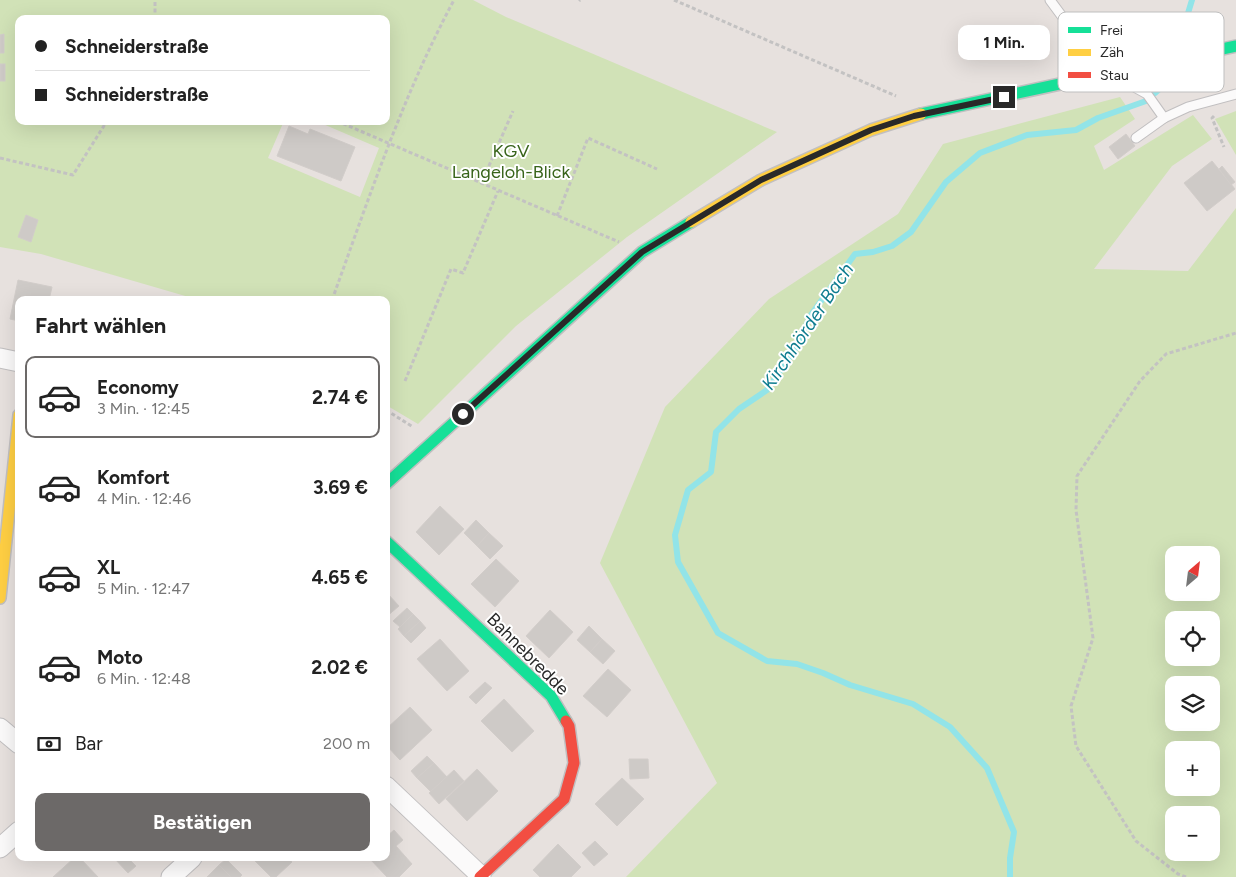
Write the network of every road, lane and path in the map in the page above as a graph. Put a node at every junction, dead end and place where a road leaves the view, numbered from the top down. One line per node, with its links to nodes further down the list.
1 (156, 0): 6 (path)
2 (454, 0): 17 (path)
3 (674, 0): 12 (path)
4 (1050, 0): 5 (lane)
5 (1059, 12)
6 (156, 15)
7 (1058, 84): 12 (street)
8 (1143, 92): 13 (lane)
9 (1236, 94): 13 (lane)
10 (513, 111): 21 (path)
11 (1218, 115): 18 (path)
12 (914, 116): 24 (street)
13 (1164, 118): 16 (lane)
14 (104, 125): 19 (path)
15 (346, 125): 17 (path)
16 (1136, 138)
17 (388, 143): 21 (path); 25 (path)
18 (1224, 147)
19 (0, 158)
20 (657, 169): 23 (path)
21 (481, 184): 22 (path)
22 (498, 191): 23 (path); 29 (path)
23 (557, 216): 24 (path)
24 (642, 252): 33 (street)
25 (333, 296)
26 (1236, 333): 45 (path)
27 (0, 358): 28 (street)
28 (15, 361)
29 (405, 380)
30 (390, 412): 31 (path)
31 (409, 424)
32 (15, 443): 34 (street)
33 (390, 480)
34 (3, 528): 36 (street)
35 (390, 545): 44 (street, Bahnebredde)
36 (0, 598)
37 (0, 728): 38 (street)
38 (15, 741)
39 (390, 790): 44 (street)
40 (15, 835): 41 (street)
41 (0, 848)
42 (189, 861): 43 (street)
43 (171, 877)
44 (480, 877)
45 (1186, 877)

